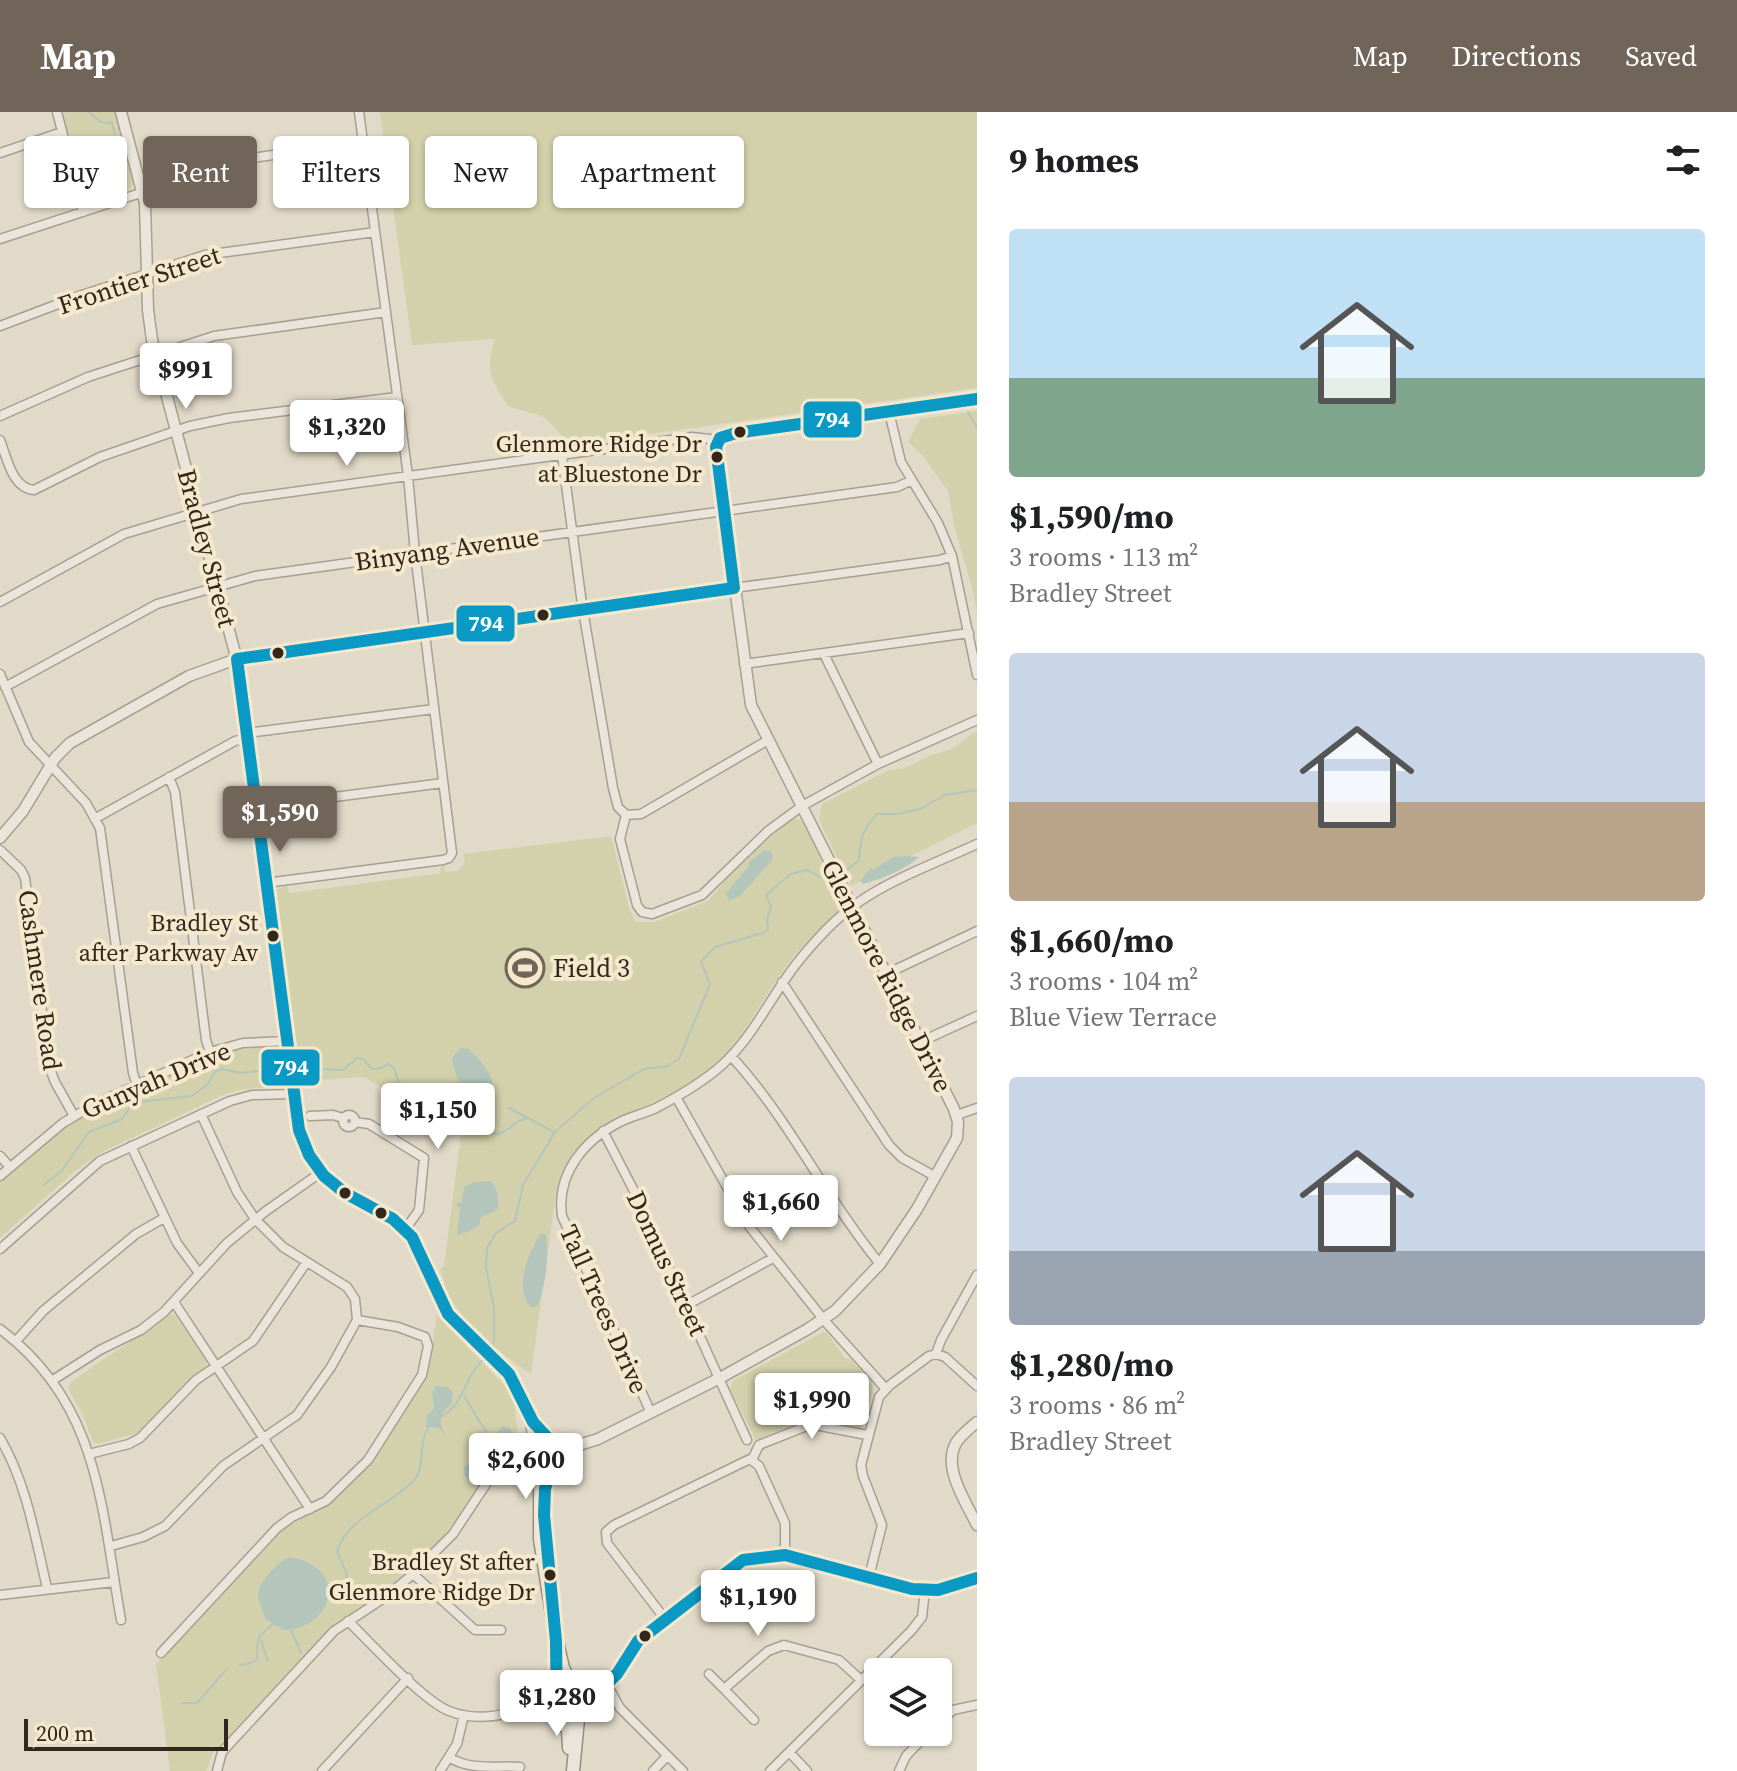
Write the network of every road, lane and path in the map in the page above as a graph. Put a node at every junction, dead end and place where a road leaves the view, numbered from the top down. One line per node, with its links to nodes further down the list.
1 (57, 112): 4 (street)
2 (121, 112): 8 (street, Bradley Street)
3 (359, 112): 5 (street)
4 (62, 132): 6 (street); 10 (street)
5 (362, 136)
6 (0, 153)
7 (273, 155): 8 (street)
8 (142, 191): 10 (street); 13 (street, Bradley Street)
9 (372, 208): 11 (street)
10 (83, 212): 12 (street)
11 (375, 232): 13 (street, Frontier Street); 14 (street)
12 (0, 239)
13 (147, 273): 15 (street, Frontier Street); 16 (street, Bradley Street)
14 (386, 312): 16 (street); 17 (street)
15 (0, 326)
16 (155, 354): 20 (street); 21 (street, Bradley Street)
17 (397, 397): 21 (street); 25 (street)
18 (977, 399): 19 (street)
19 (889, 412): 23 (street); 26 (street)
20 (0, 416)
21 (176, 431): 22 (street); 27 (street, Bradley Street)
22 (0, 440)
23 (718, 440): 24 (street); 28 (street, Glenmore Ridge Drive)
24 (562, 455): 25 (street); 29 (street)
25 (408, 476): 27 (street); 30 (street)
26 (910, 481): 28 (street, Binyang Avenue); 31 (street)
27 (197, 511): 32 (street, Bradley Street); 34 (street)
28 (725, 511): 29 (street, Binyang Avenue); 33 (street, Glenmore Ridge Drive)
29 (572, 531): 30 (street, Binyang Avenue); 35 (street)
30 (415, 553): 32 (street, Binyang Avenue); 36 (street)
31 (952, 556): 33 (street); 37 (street)
32 (217, 586): 39 (street, Bradley Street); 43 (street, Binyang Avenue)
33 (734, 588): 35 (street); 40 (street, Glenmore Ridge Drive)
34 (0, 602)
35 (583, 611): 36 (street); 54 (street)
36 (425, 632): 39 (street); 44 (street)
37 (969, 633): 38 (street); 42 (street)
38 (824, 654): 40 (street); 48 (street)
39 (237, 659): 46 (street, Bradley Street); 49 (street)
40 (744, 664): 47 (street, Glenmore Ridge Drive)
41 (0, 674): 43 (street)
42 (977, 675)
43 (5, 687): 49 (street)
44 (434, 709): 46 (street); 51 (street)
45 (977, 720): 48 (street)
46 (248, 736): 50 (street); 53 (street, Bradley Street)
47 (768, 740): 52 (street, Glenmore Ridge Drive); 54 (street)
48 (878, 764): 52 (street)
49 (50, 767): 55 (street); 56 (street)
50 (169, 777): 55 (street); 67 (street)
51 (443, 783): 53 (street); 59 (street)
52 (802, 806): 54 (street); 60 (street, Glenmore Ridge Drive)
53 (257, 807): 59 (street, Bradley Street)
54 (626, 815)
55 (96, 818): 69 (street)
56 (0, 838)
57 (977, 844): 60 (street, Tall Trees Drive)
58 (0, 850): 75 (street, Cashmere Road)
59 (266, 883): 65 (street, Bradley Street)
60 (852, 907): 62 (street, Glenmore Ridge Drive); 63 (street, Tall Trees Drive)
61 (977, 931): 62 (street)
62 (886, 974): 66 (street, Glenmore Ridge Drive)
63 (782, 982): 68 (street, Tall Trees Drive); 83 (street)
64 (977, 1016): 66 (street)
65 (286, 1041): 67 (street, Gunyah Drive); 70 (street, Bradley Street)
66 (920, 1042): 74 (street, Glenmore Ridge Drive)
67 (210, 1052): 69 (street, Gunyah Drive)
68 (731, 1056): 71 (street, Tall Trees Drive); 90 (street)
69 (137, 1085): 75 (street, Gunyah Drive)
70 (293, 1094): 73 (street); 81 (street, Bradley Street)
71 (676, 1097): 77 (street, Tall Trees Drive); 88 (street)
72 (977, 1108): 74 (street)
73 (201, 1114): 78 (street); 85 (street)
74 (957, 1115): 83 (street, Glenmore Ridge Drive)
75 (74, 1116): 80 (street, Gunyah Drive)
76 (310, 1116): 86 (street)
77 (603, 1131): 94 (street, Domus Street); 105 (street, Tall Trees Drive)
78 (131, 1146): 84 (street); 87 (street)
79 (0, 1156): 80 (street)
80 (10, 1167): 82 (street, Gunyah Drive)
81 (320, 1173): 85 (street); 86 (street, Bradley Street)
82 (0, 1176)
83 (936, 1177): 90 (street, Glenmore Ridge Drive)
84 (164, 1218): 91 (street); 98 (street)
85 (255, 1219): 89 (street); 91 (street)
86 (405, 1230): 111 (street, Bradley Street)
87 (0, 1249)
88 (773, 1258): 94 (street); 96 (street)
89 (306, 1263): 95 (street); 100 (street)
90 (880, 1264): 96 (street, Glenmore Ridge Drive)
91 (199, 1273): 93 (street)
92 (977, 1275): 99 (street)
93 (174, 1302): 100 (street); 102 (street)
94 (687, 1305): 101 (street, Domus Street)
95 (357, 1320): 108 (street); 117 (street)
96 (824, 1320): 101 (street, Glenmore Ridge Drive); 104 (street)
97 (0, 1329): 98 (street)
98 (16, 1341): 102 (street)
99 (936, 1354): 103 (street); 104 (street)
100 (217, 1366): 108 (street); 113 (street)
101 (720, 1378): 105 (street, Glenmore Ridge Drive); 110 (street, Domus Street)
102 (53, 1380): 113 (street)
103 (977, 1386)
104 (885, 1388): 107 (street)
105 (651, 1413): 112 (street, Glenmore Ridge Drive)
106 (977, 1422): 118 (street)
107 (867, 1435): 115 (street); 122 (street)
108 (264, 1437): 117 (street); 119 (street)
109 (0, 1438): 125 (street)
110 (747, 1440)
111 (542, 1442): 112 (street); 114 (street); 116 (main road); 116 (main road)
112 (573, 1447): 116 (street, Glenmore Ridge Drive)
113 (89, 1454): 119 (street)
114 (512, 1459): 116 (street); 121 (street)
115 (747, 1460): 120 (street); 128 (street)
116 (545, 1462): 132 (main road)
117 (310, 1509): 133 (street)
118 (977, 1525)
119 (111, 1546): 124 (street)
120 (785, 1555): 122 (street); 128 (street)
121 (413, 1574): 130 (street); 131 (street)
122 (869, 1577): 126 (street)
123 (977, 1578): 126 (street)
124 (114, 1582): 125 (street); 129 (street)
125 (47, 1588): 127 (street)
126 (925, 1590): 136 (street)
127 (0, 1595)
128 (665, 1619): 137 (street)
129 (121, 1620)
130 (348, 1621): 135 (street); 153 (street)
131 (501, 1630)
132 (557, 1644): 139 (main road); 140 (main road)
133 (161, 1653)
134 (709, 1674): 138 (street)
135 (408, 1678): 146 (street); 154 (street)
136 (861, 1680): 138 (street); 149 (street)
137 (605, 1684): 139 (street); 142 (street); 150 (street)
138 (724, 1689): 147 (street)
139 (575, 1690): 140 (main road); 142 (main road)
140 (556, 1694): 143 (street); 145 (main road)
141 (977, 1705): 144 (street)
142 (580, 1707): 145 (main road); 156 (main road)
143 (529, 1709): 145 (street); 146 (street)
144 (952, 1711)
145 (560, 1712): 156 (main road)
146 (464, 1715): 151 (street)
147 (754, 1720)
148 (916, 1746): 161 (street)
149 (790, 1753): 159 (street); 160 (street)
150 (667, 1756): 157 (street); 158 (street)
151 (450, 1758): 152 (street); 155 (street)
152 (520, 1767)
153 (217, 1771)
154 (322, 1771)
155 (440, 1771)
156 (572, 1771)
157 (653, 1771)
158 (683, 1771)
159 (770, 1771)
160 (807, 1771)
161 (899, 1771)

